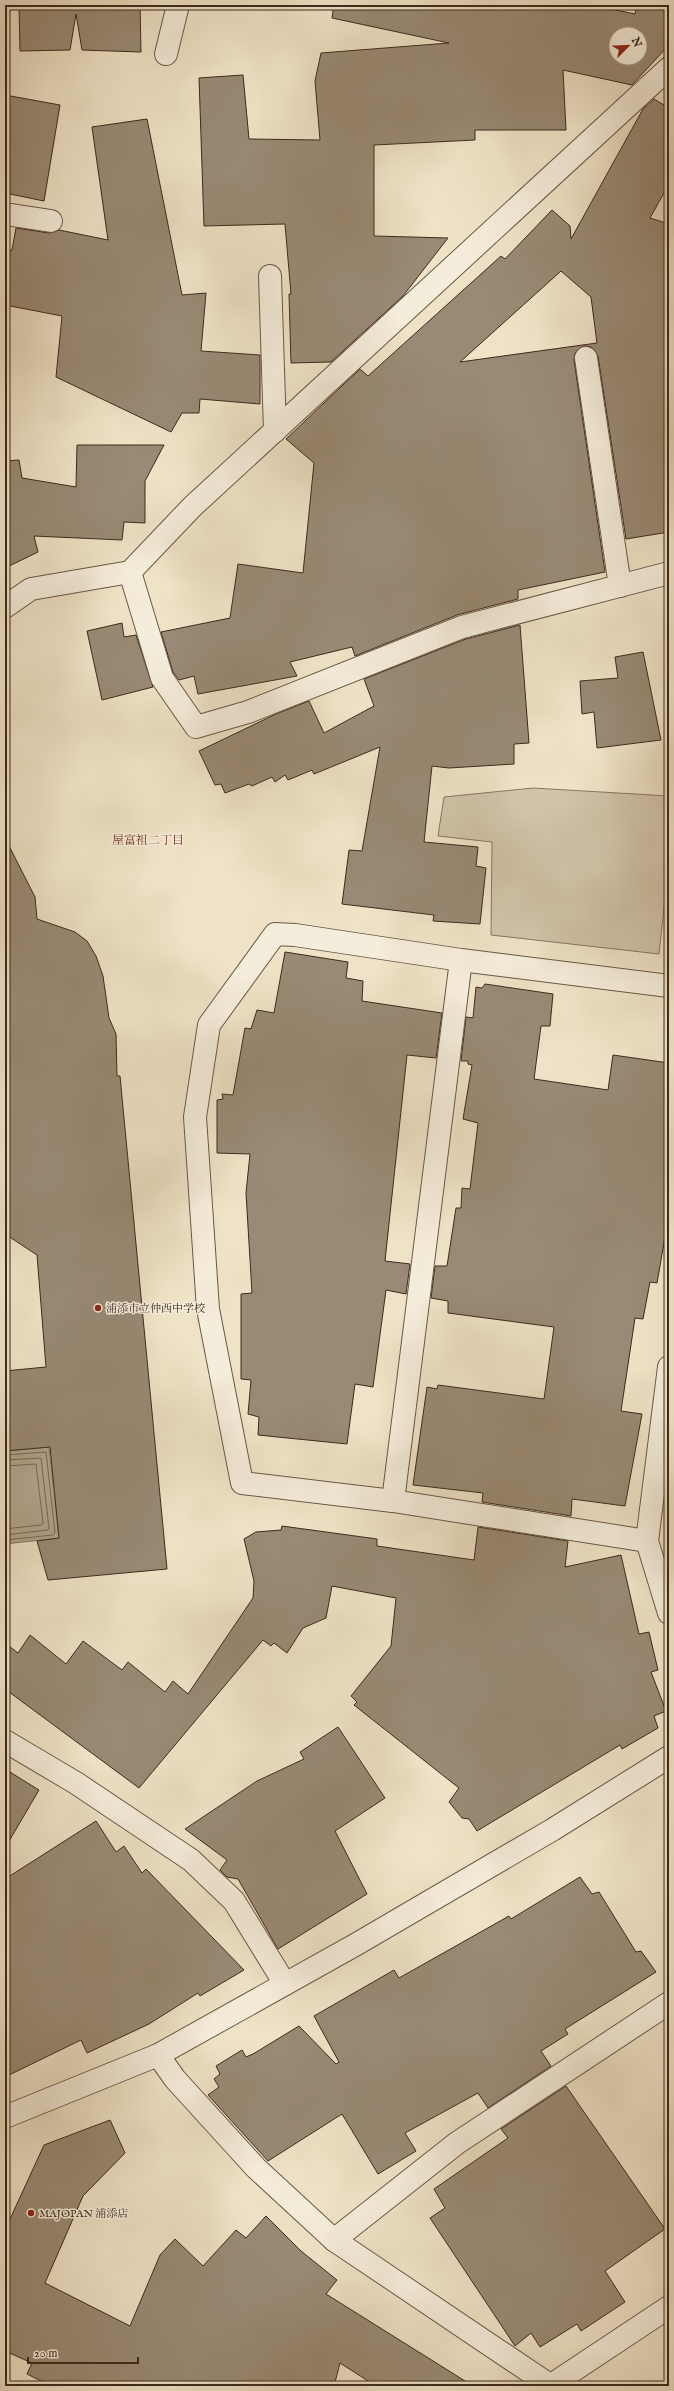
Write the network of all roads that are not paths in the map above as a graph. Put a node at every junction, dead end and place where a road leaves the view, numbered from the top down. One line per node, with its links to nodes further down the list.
1 (178, 5): 2 (street)
2 (166, 54)
3 (669, 68): 8 (street)
4 (5, 214): 5 (street)
5 (50, 221)
6 (270, 276): 8 (street)
7 (586, 358): 11 (street)
8 (275, 431): 9 (street)
9 (130, 572): 11 (street); 12 (street)
10 (669, 573): 11 (street)
11 (620, 586)
12 (5, 607)
13 (461, 960): 14 (street); 16 (street); 16 (street)
14 (669, 986)
15 (669, 1367): 17 (street)
16 (393, 1501): 17 (street)
17 (647, 1541): 18 (street)
18 (669, 1613)
19 (5, 1741): 21 (street)
20 (669, 1757): 21 (street)
21 (285, 1984): 23 (street)
22 (669, 2003): 25 (street)
23 (158, 2055): 24 (street); 25 (street)
24 (5, 2117)
25 (334, 2240): 27 (street)
26 (669, 2307): 27 (street)
27 (551, 2386)

